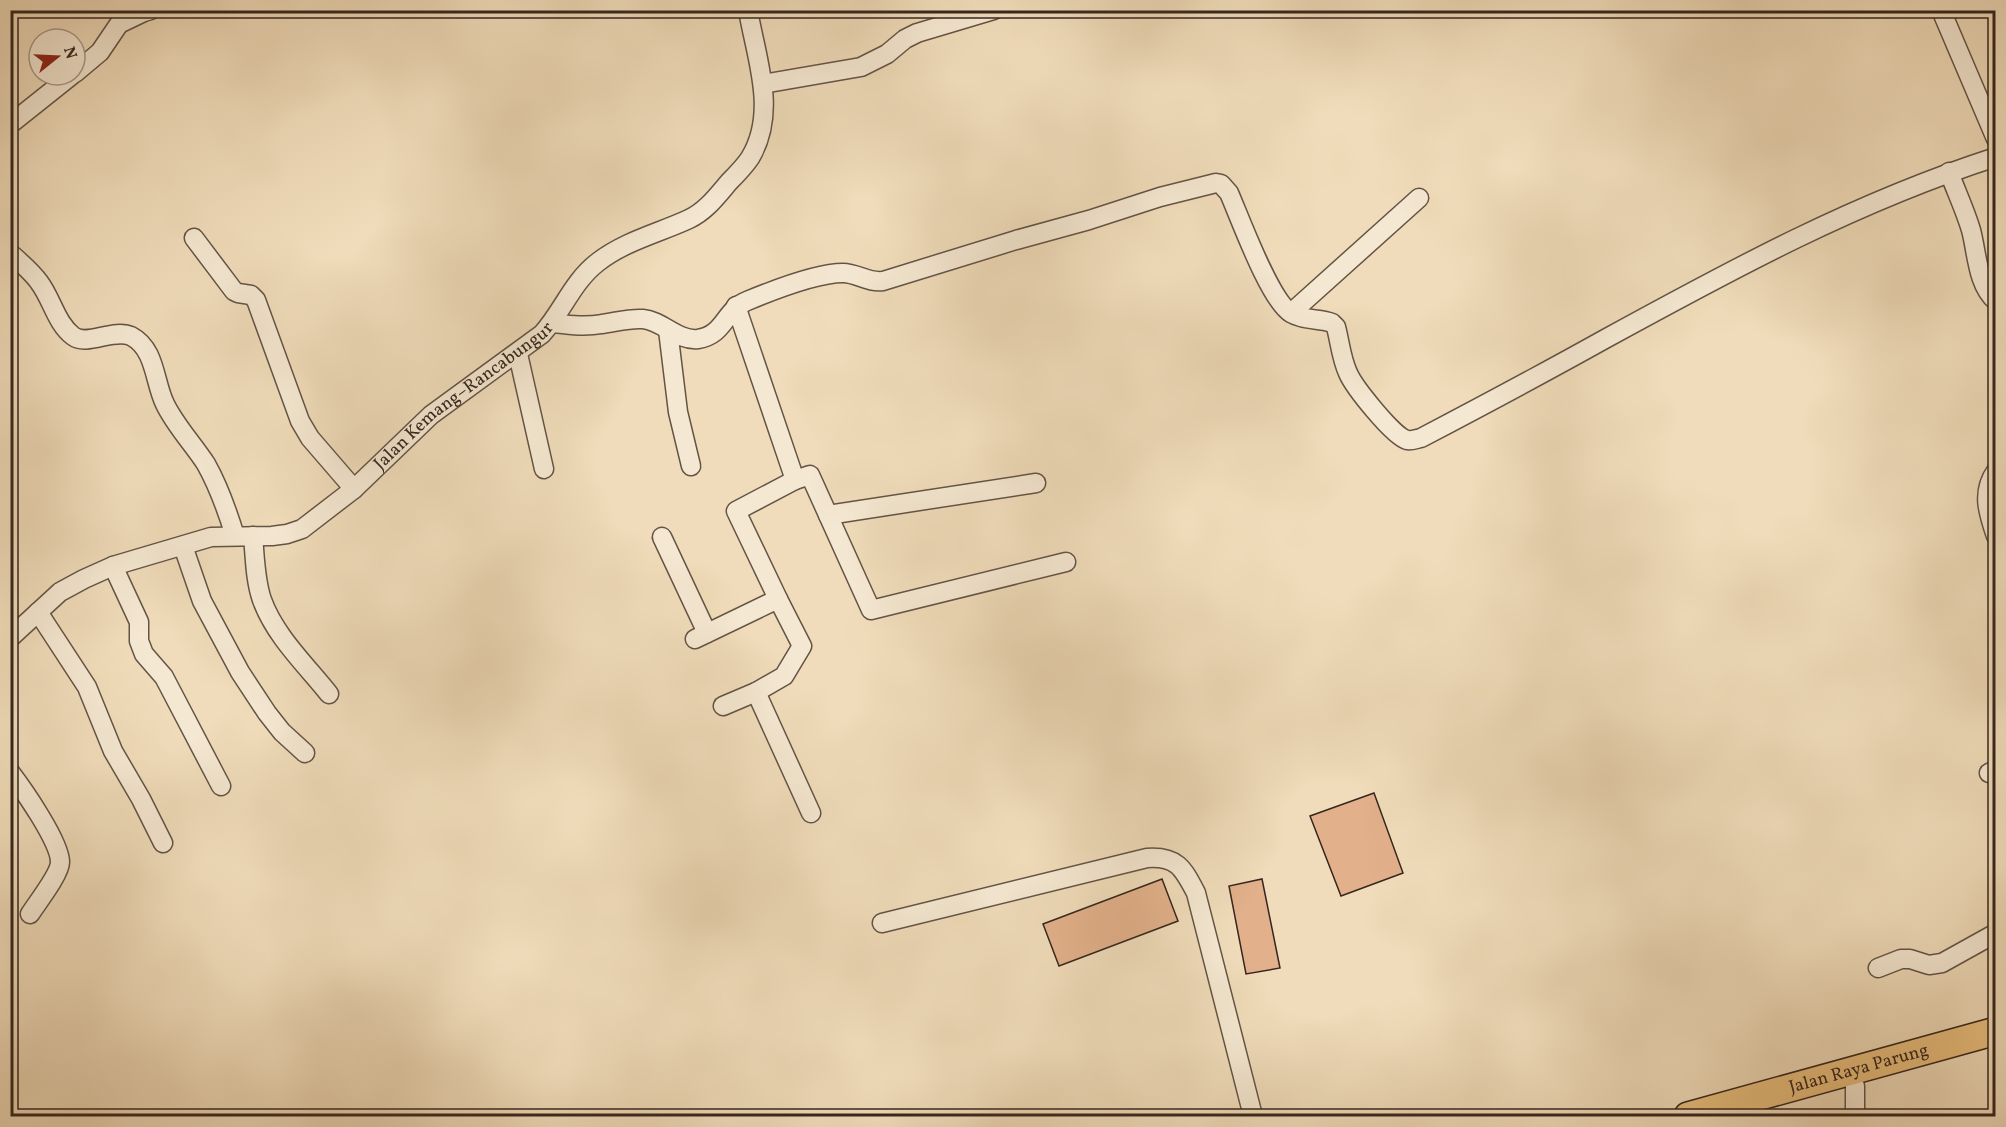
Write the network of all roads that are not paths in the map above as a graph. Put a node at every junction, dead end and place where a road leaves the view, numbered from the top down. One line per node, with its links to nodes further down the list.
1 (151, 10): 5 (street)
2 (748, 10): 6 (street, Jalan Kemang–Rancabungur)
3 (994, 10): 6 (street)
4 (1941, 10): 9 (street)
5 (87, 63)
6 (763, 84): 18 (street, Jalan Kemang–Rancabungur)
7 (57, 87): 8 (street)
8 (13, 122)
9 (1995, 139)
10 (1995, 157): 11 (street)
11 (1949, 172): 15 (street); 17 (street)
12 (1419, 198): 17 (street)
13 (194, 238): 26 (street)
14 (10, 253): 28 (street)
15 (1995, 301)
16 (736, 306): 17 (street); 19 (street); 24 (street)
17 (1291, 313)
18 (552, 323): 19 (street); 20 (street, Jalan Kemang–Rancabungur)
19 (668, 330): 21 (street)
20 (518, 354): 22 (street); 26 (street, Jalan Kemang–Rancabungur)
21 (691, 466)
22 (544, 469)
23 (1995, 471): 29 (street)
24 (795, 480): 27 (street); 34 (street)
25 (1036, 483): 27 (street)
26 (354, 489): 28 (street, Jalan Kemang–Rancabungur)
27 (828, 515): 32 (street)
28 (244, 536): 31 (street, Jalan Kemang–Rancabungur); 38 (street)
29 (1995, 536)
30 (662, 537): 34 (street)
31 (183, 546): 33 (street, Jalan Kemang–Rancabungur); 40 (street)
32 (1066, 562)
33 (113, 566): 35 (street, Jalan Kemang–Rancabungur); 42 (street)
34 (778, 599): 37 (street)
35 (38, 612): 36 (street, Jalan Kemang–Rancabungur); 44 (street)
36 (10, 638)
37 (756, 692): 39 (street); 43 (street)
38 (329, 694)
39 (723, 706)
40 (305, 753)
41 (10, 772): 45 (street)
42 (221, 786)
43 (811, 813)
44 (163, 843)
45 (30, 914)
46 (882, 923): 52 (street)
47 (1995, 933): 48 (street)
48 (1878, 968)
49 (1995, 1031): 53 (highway, Jalan Raya Parung)
50 (1995, 1049): 51 (highway, Jalan Raya Parung)
51 (1855, 1086): 54 (highway, Jalan Raya Parung); 55 (street)
52 (1253, 1116)
53 (1688, 1116)
54 (1748, 1116)
55 (1857, 1116)

